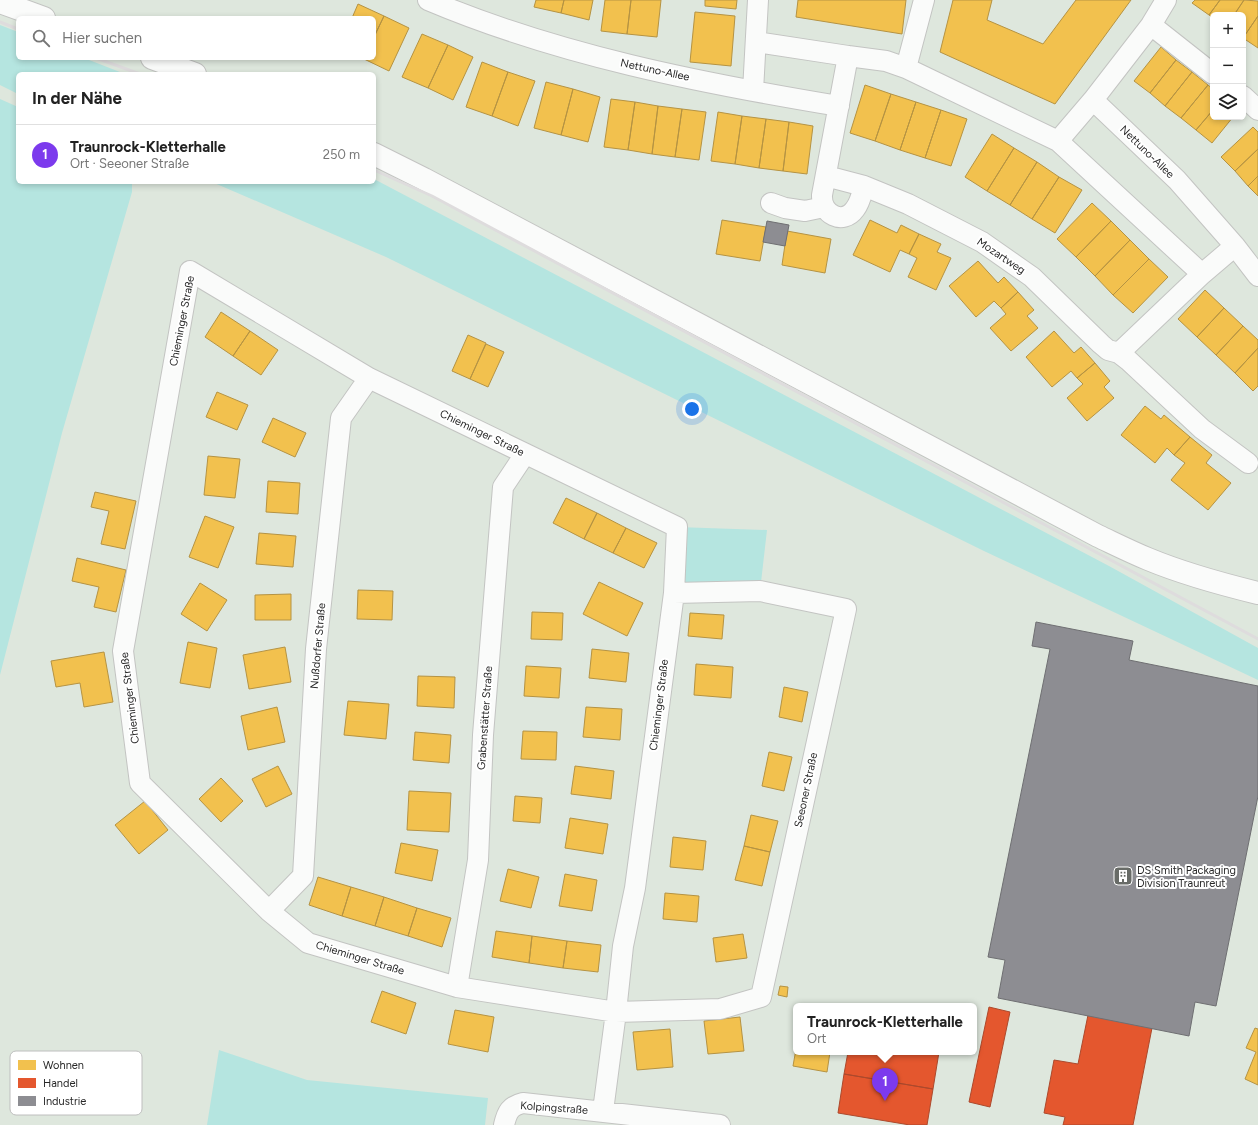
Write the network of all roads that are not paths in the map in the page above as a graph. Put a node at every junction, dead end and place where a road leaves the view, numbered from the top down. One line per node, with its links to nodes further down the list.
1 (428, 0): 14 (street, Nettuno-Allee)
2 (758, 0): 8 (street)
3 (924, 0): 11 (street)
4 (1166, 0): 7 (street)
5 (0, 2): 6 (street)
6 (38, 16)
7 (1151, 25): 13 (street); 15 (street)
8 (756, 42): 9 (street); 14 (street)
9 (848, 56): 11 (street); 16 (street)
10 (157, 60): 12 (street)
11 (906, 68): 17 (street)
12 (190, 72)
13 (1210, 72)
14 (752, 91): 16 (street, Nettuno-Allee)
15 (1093, 100): 17 (street); 23 (street, Nettuno-Allee)
16 (839, 106): 19 (street)
17 (1058, 141): 24 (street)
18 (376, 155): 31 (street)
19 (826, 176): 20 (street, Mozartweg); 22 (street)
20 (864, 186): 22 (street); 26 (street, Mozartweg)
21 (771, 203): 22 (street)
22 (824, 207)
23 (1235, 246): 24 (street); 25 (street, Nettuno-Allee)
24 (1202, 274): 26 (street)
25 (1258, 276)
26 (1119, 353): 29 (street, Mozartweg)
27 (369, 378): 28 (street, Chieminger Straße); 32 (street, Nußdorfer Straße); 32 (street, Chieminger Straße)
28 (525, 454): 30 (street, Chieminger Straße); 33 (street, Grabenstätter Straße)
29 (1248, 463)
30 (674, 593): 34 (street, Chieminger Straße); 34 (street, Seeoner Straße)
31 (1258, 593)
32 (269, 911): 33 (street, Chieminger Straße)
33 (457, 987): 34 (street, Chieminger Straße)
34 (616, 1012): 35 (street, Chieminger Straße)
35 (598, 1111): 36 (street, Kolpingstraße); 37 (street, Kolpingstraße); 38 (street, Kolpingstraße)
36 (504, 1125)
37 (575, 1125)
38 (720, 1125)

